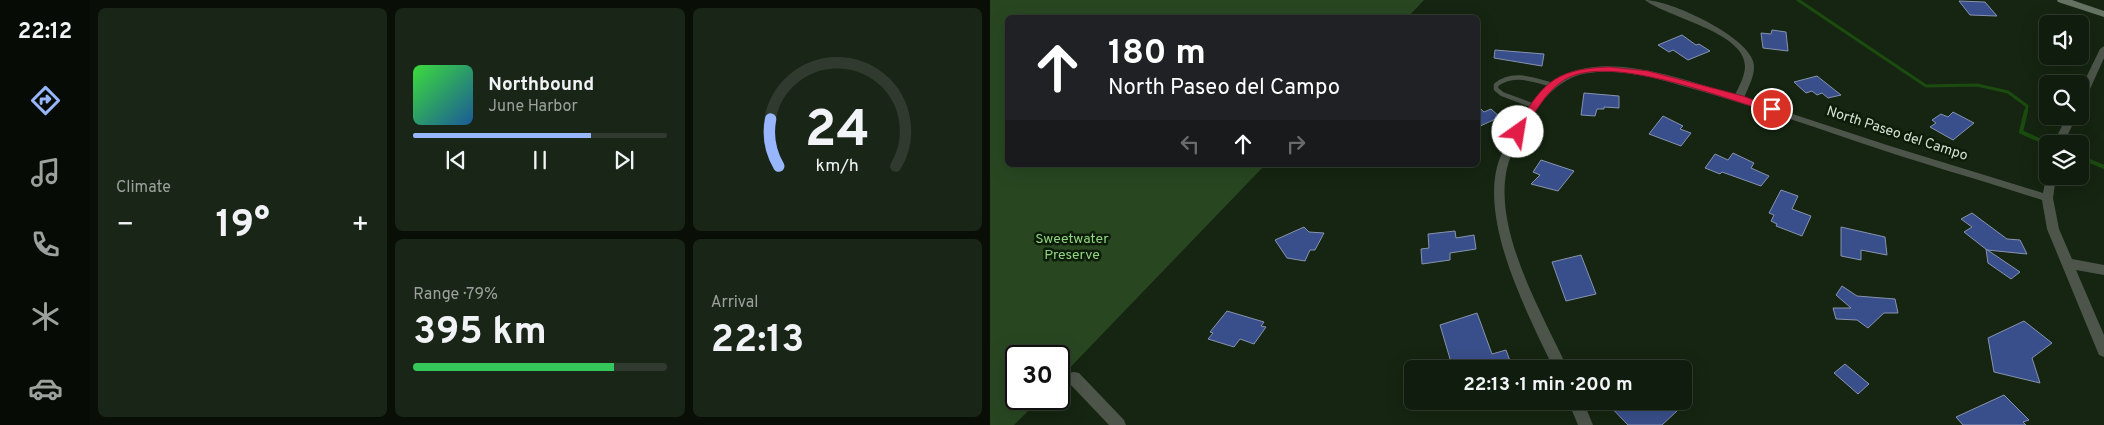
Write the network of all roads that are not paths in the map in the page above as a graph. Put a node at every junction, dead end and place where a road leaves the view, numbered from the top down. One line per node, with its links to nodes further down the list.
1 (1649, 0): 7 (street)
2 (2062, 0): 3 (street)
3 (2104, 14)
4 (2104, 50): 5 (street)
5 (2089, 81)
6 (1553, 85): 7 (street, North Paseo del Campo); 8 (street, North Paseo del Campo); 8 (lane)
7 (1739, 98): 10 (street, North Paseo del Campo)
8 (1534, 106): 14 (street, North Paseo del Campo)
9 (2049, 185): 10 (street)
10 (2047, 198): 11 (street)
11 (2066, 262): 12 (street); 13 (street)
12 (2104, 270)
13 (2104, 351)
14 (1557, 360)
15 (1074, 378): 17 (street)
16 (1579, 410): 18 (street)
17 (1119, 425)
18 (1586, 425)

